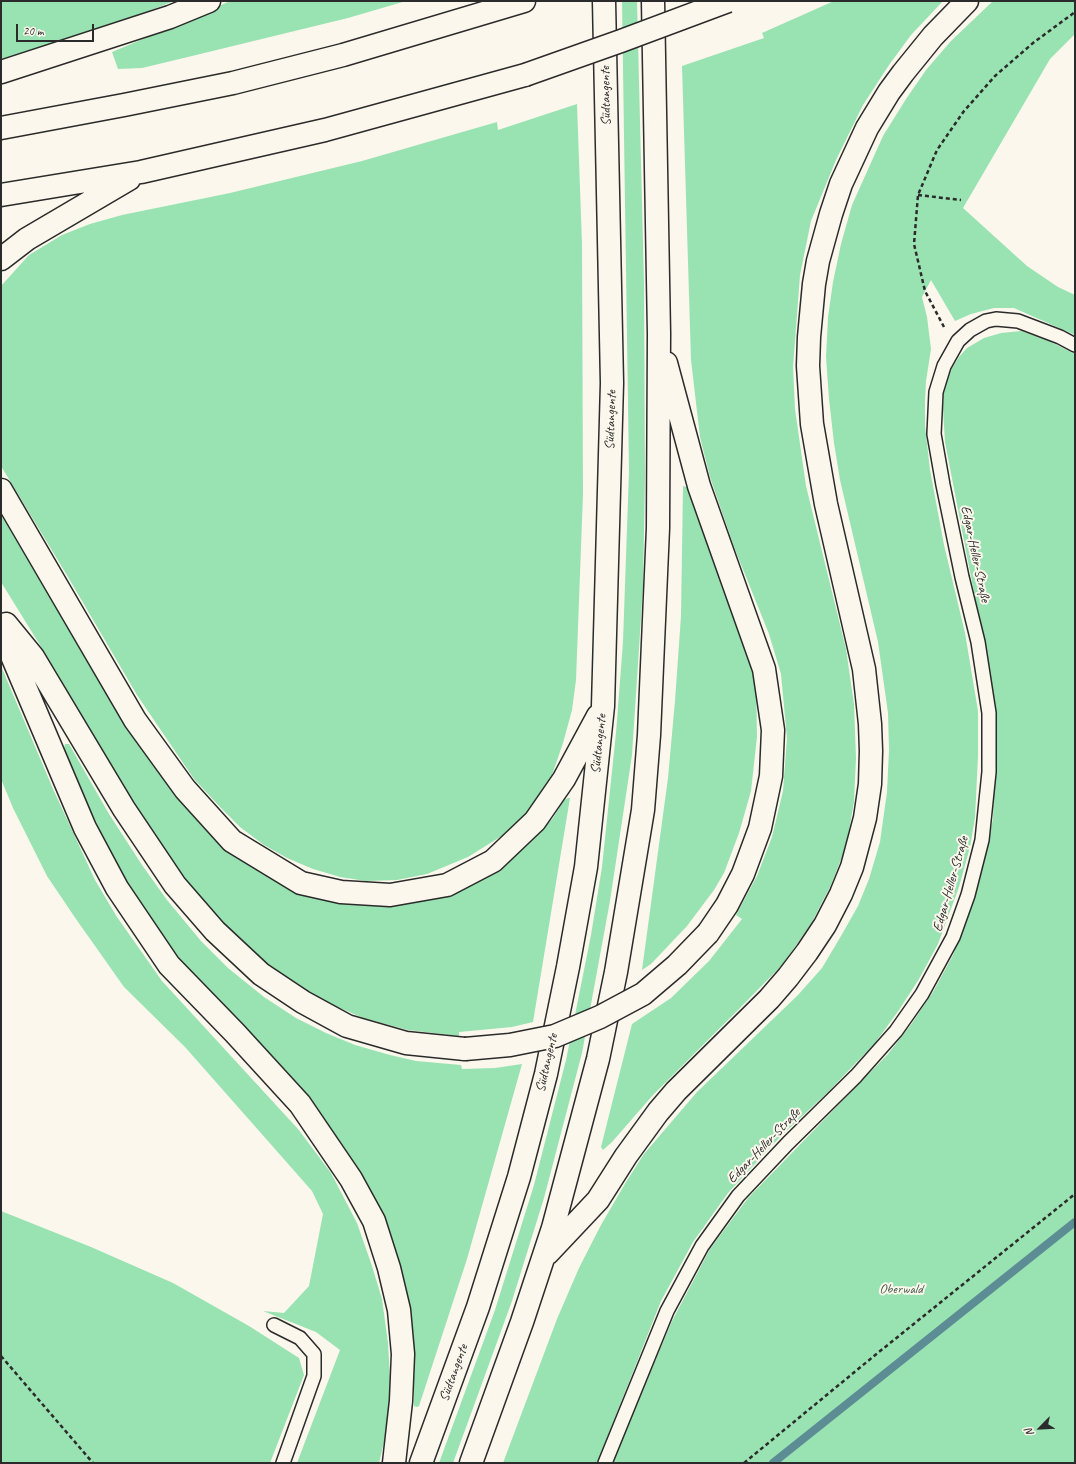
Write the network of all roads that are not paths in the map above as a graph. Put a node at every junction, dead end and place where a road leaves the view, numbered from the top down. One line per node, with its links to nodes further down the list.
1 (209, 1): 7 (highway)
2 (523, 1): 8 (highway)
3 (604, 1): 17 (highway, Südtangente)
4 (653, 1): 12 (highway)
5 (728, 1): 9 (highway, bridge)
6 (967, 1): 18 (highway)
7 (1, 72)
8 (1, 128)
9 (141, 172): 10 (highway); 11 (highway)
10 (1, 196)
11 (1, 259)
12 (658, 334): 15 (highway, bridge); 18 (highway)
13 (1075, 345): 24 (lane, Edgar-Heller-Straße)
14 (1, 490): 17 (highway)
15 (1, 619)
16 (1, 630): 21 (highway)
17 (603, 706): 22 (highway, Südtangente)
18 (543, 1258): 23 (highway)
19 (274, 1325): 20 (lane)
20 (283, 1463)
21 (394, 1463)
22 (421, 1463)
23 (471, 1463)
24 (605, 1463)

